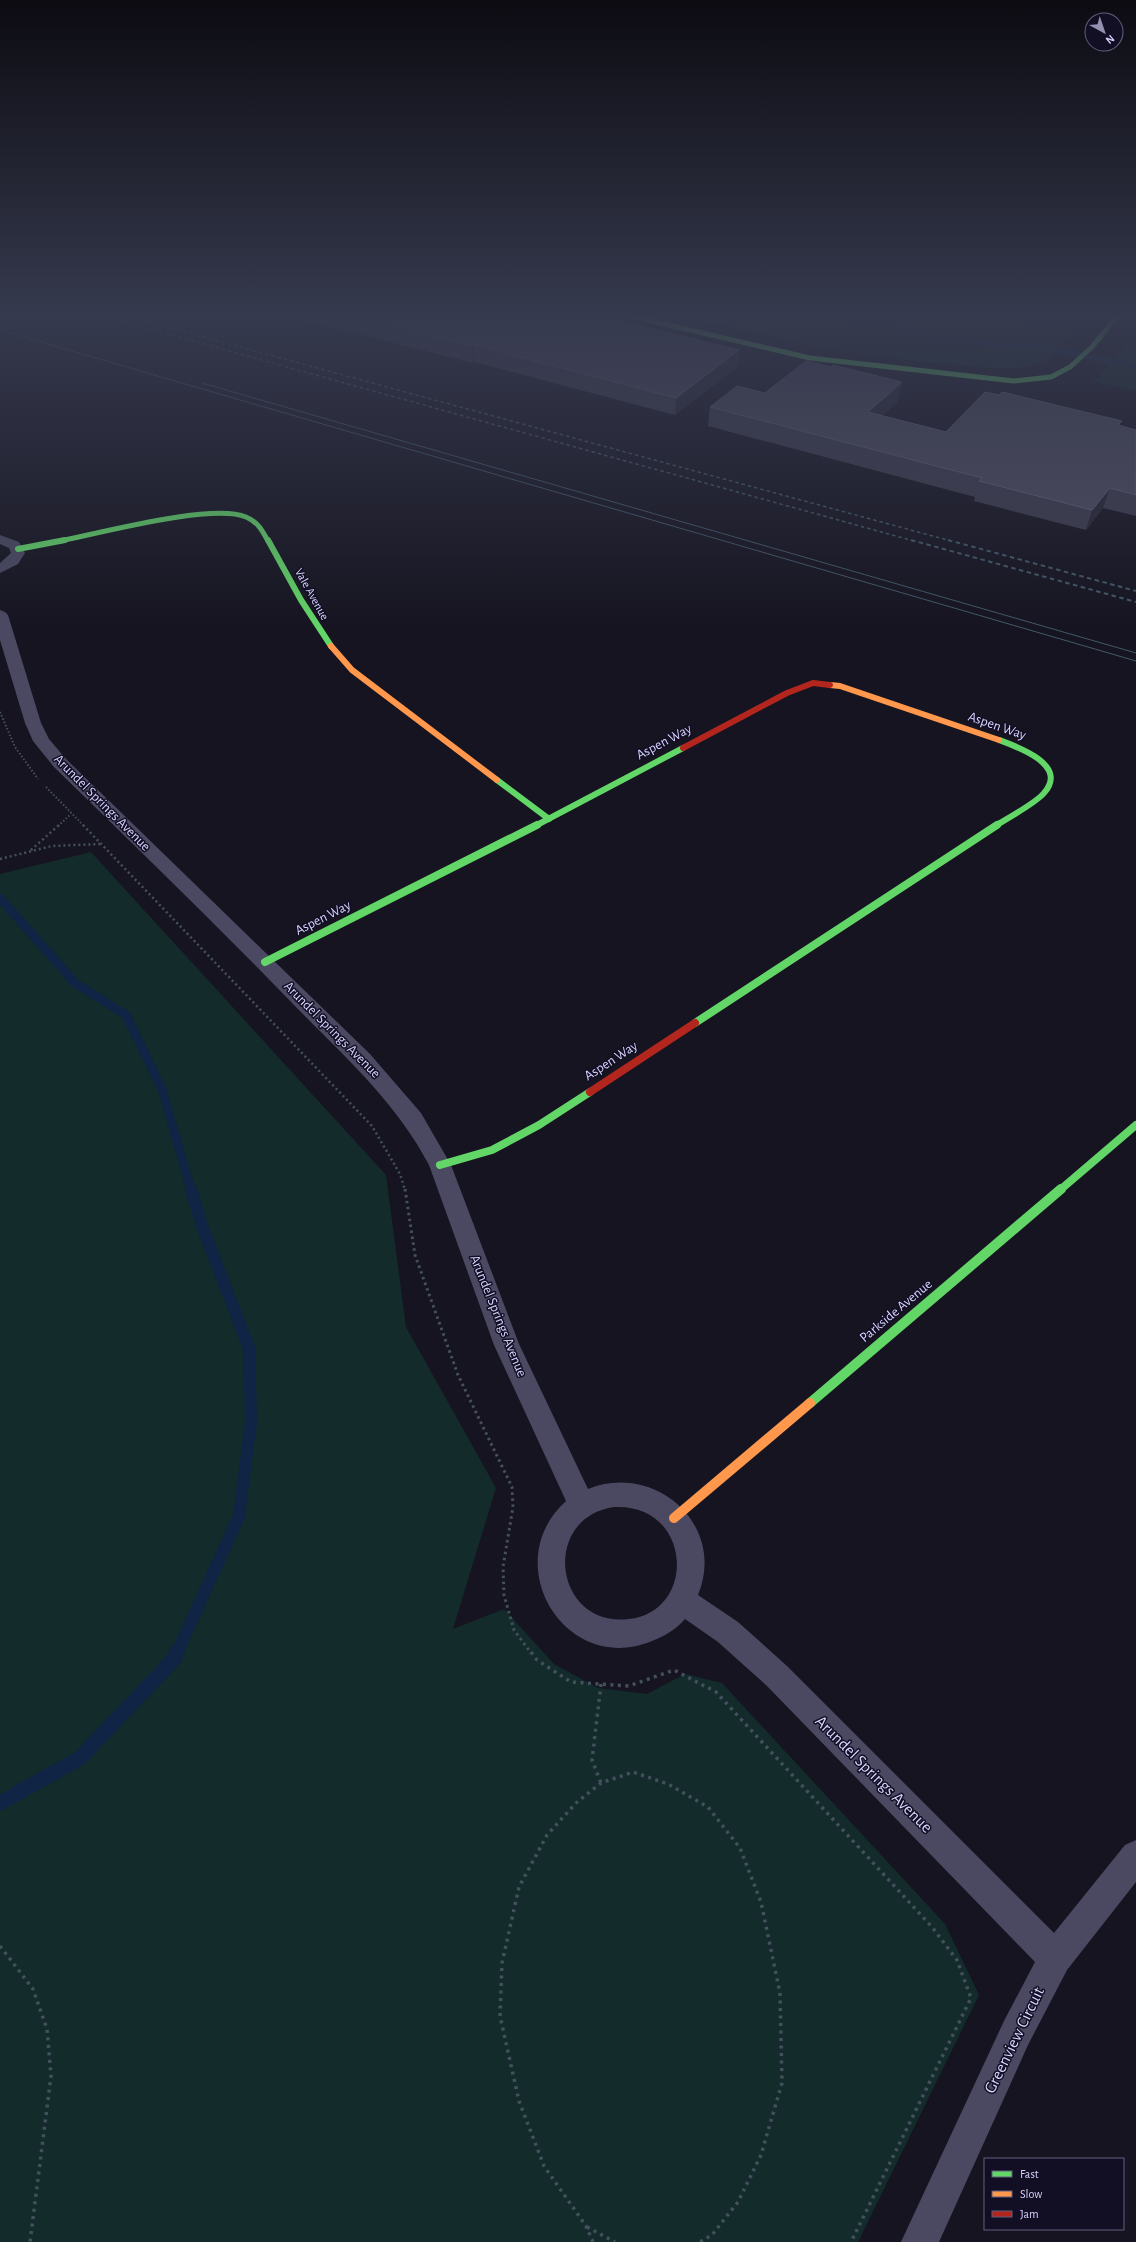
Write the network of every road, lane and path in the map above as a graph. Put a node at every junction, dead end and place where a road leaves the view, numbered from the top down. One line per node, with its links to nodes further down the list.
1 (0, 539): 2 (street)
2 (18, 549): 3 (street); 6 (street, Vale Avenue)
3 (0, 569)
4 (0, 615): 10 (street, Arundel Springs Avenue)
5 (71, 814): 8 (path)
6 (549, 819): 10 (street, Aspen Way); 12 (street, Aspen Way)
7 (101, 844): 8 (path)
8 (30, 850): 9 (path)
9 (0, 859)
10 (265, 962): 12 (street, Arundel Springs Avenue)
11 (1136, 1124): 14 (street, Parkside Avenue)
12 (440, 1165): 13 (street, Arundel Springs Avenue)
13 (582, 1505): 14 (street); 15 (street)
14 (674, 1518): 15 (street)
15 (683, 1601): 20 (street, Arundel Springs Avenue)
16 (601, 1684): 17 (path)
17 (601, 1783): 21 (path); 25 (path)
18 (1136, 1856): 20 (street, Greenview Circuit)
19 (0, 1946): 22 (path)
20 (1055, 1958): 26 (street, Greenview Circuit)
21 (586, 2226): 23 (path); 24 (path)
22 (30, 2242)
23 (593, 2242)
24 (615, 2242)
25 (700, 2242)
26 (920, 2242)

